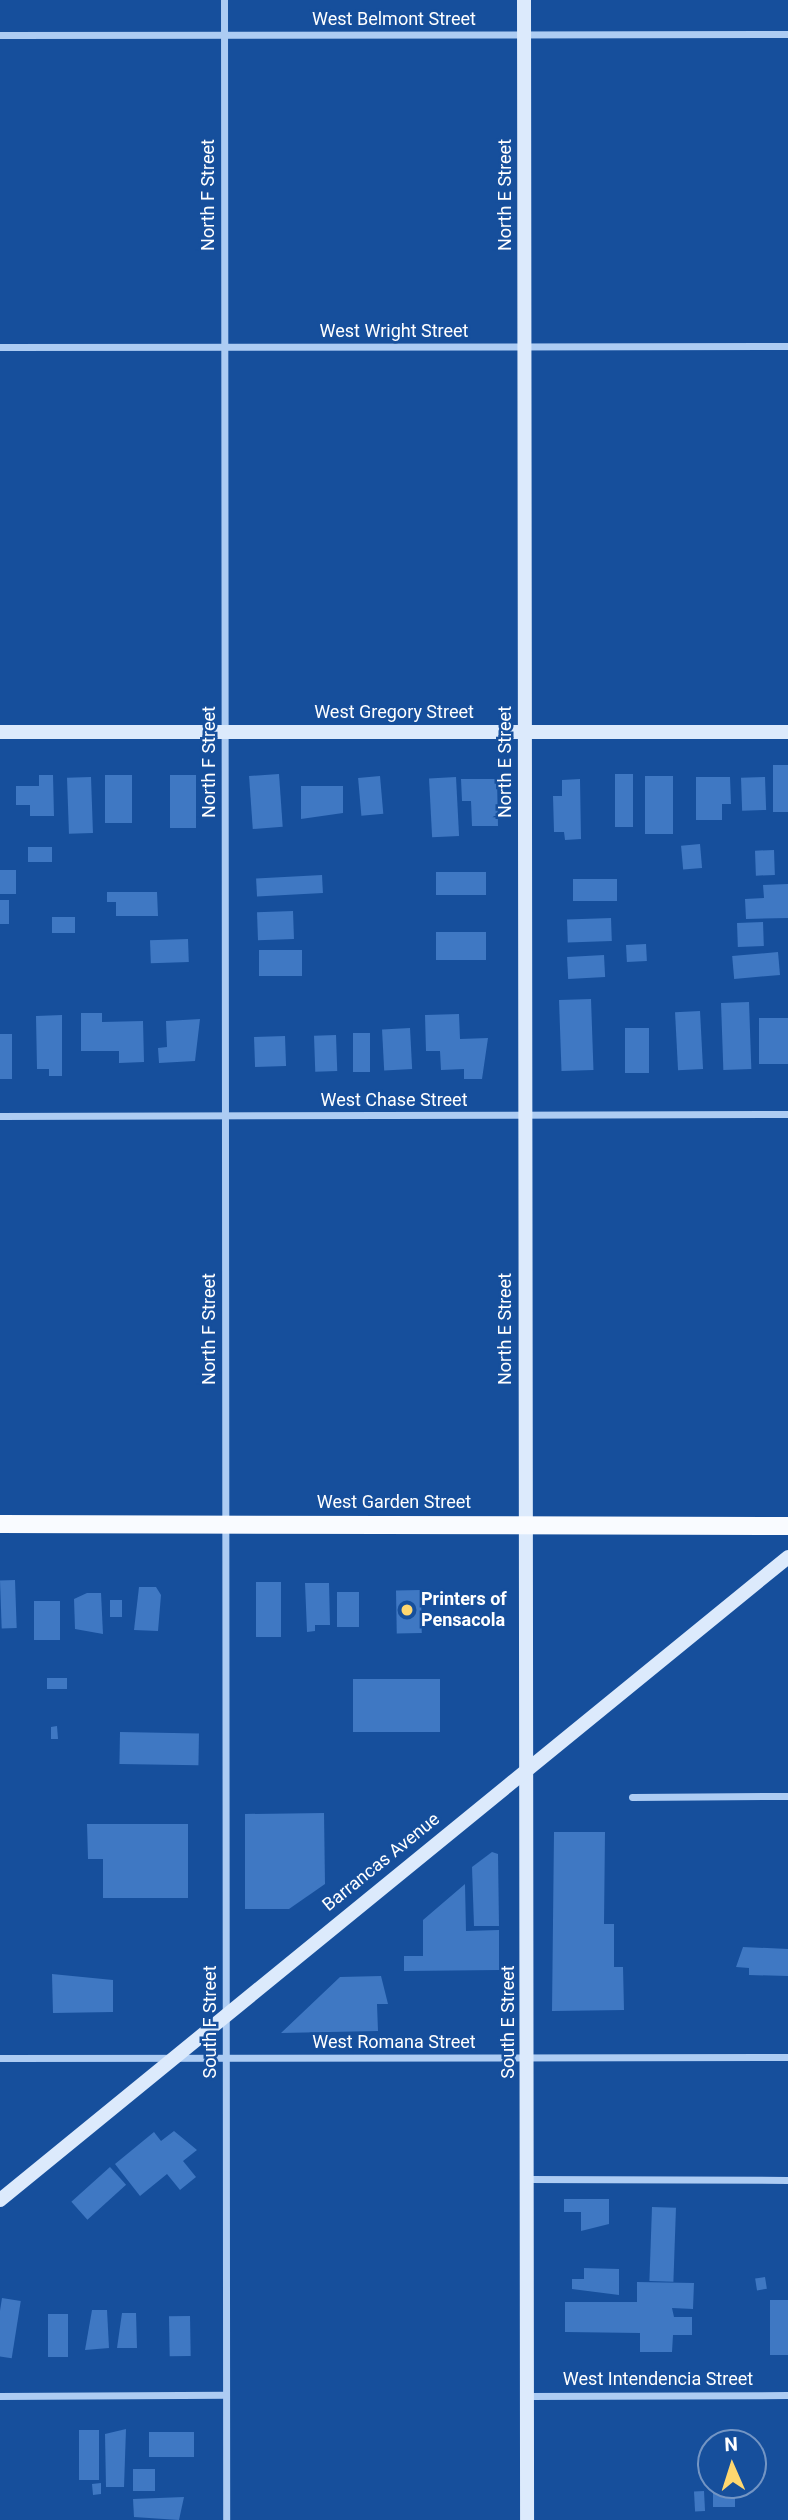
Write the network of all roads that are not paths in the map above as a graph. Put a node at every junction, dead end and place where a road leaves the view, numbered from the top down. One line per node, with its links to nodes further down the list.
1 (224, 0): 6 (street, North F Street)
2 (524, 0): 3 (street, North E Street)
3 (524, 34): 4 (street, West Belmont Street); 6 (street, West Belmont Street); 10 (street, North E Street)
4 (788, 34)
5 (0, 35): 6 (street, West Belmont Street)
6 (224, 35): 9 (street, North F Street)
7 (788, 346): 10 (street, West Wright Street)
8 (0, 347): 9 (street, West Wright Street)
9 (224, 347): 10 (street, West Wright Street); 12 (street, North F Street)
10 (524, 347): 13 (street, North E Street)
11 (0, 732): 12 (street, West Gregory Street)
12 (225, 732): 13 (street, West Gregory Street); 18 (street, North F Street)
13 (524, 732): 14 (street, West Gregory Street); 16 (street, North E Street)
14 (788, 732)
15 (788, 1114): 16 (street, West Chase Street)
16 (525, 1115): 18 (street, West Chase Street); 19 (street, North E Street)
17 (0, 1116): 18 (street, West Chase Street)
18 (225, 1116): 21 (street, North F Street)
19 (524, 1523): 21 (main road, West Garden Street); 22 (main road, West Garden Street); 24 (street, South E Street)
20 (0, 1524): 21 (main road, West Garden Street)
21 (226, 1524): 27 (street, South F Street)
22 (788, 1526)
23 (788, 1557): 24 (street, Barrancas Avenue)
24 (526, 1768): 27 (street, Barrancas Avenue); 32 (street, South E Street)
25 (632, 1797): 26 (street)
26 (788, 1797)
27 (225, 2014): 30 (street, Barrancas Avenue); 31 (street, South F Street)
28 (788, 2057): 32 (street, West Romana Street)
29 (0, 2058): 30 (street, West Romana Street)
30 (172, 2058): 31 (street, West Romana Street); 35 (street, Barrancas Avenue)
31 (225, 2058): 32 (street, West Romana Street); 36 (street, South F Street)
32 (527, 2058): 33 (street, South E Street)
33 (527, 2179): 34 (street); 39 (street, South E Street)
34 (788, 2180)
35 (0, 2200)
36 (226, 2395): 38 (street); 40 (street, South F Street)
37 (788, 2395): 39 (street, West Intendencia Street)
38 (0, 2396)
39 (527, 2396): 41 (street, South E Street)
40 (226, 2520)
41 (527, 2520)

